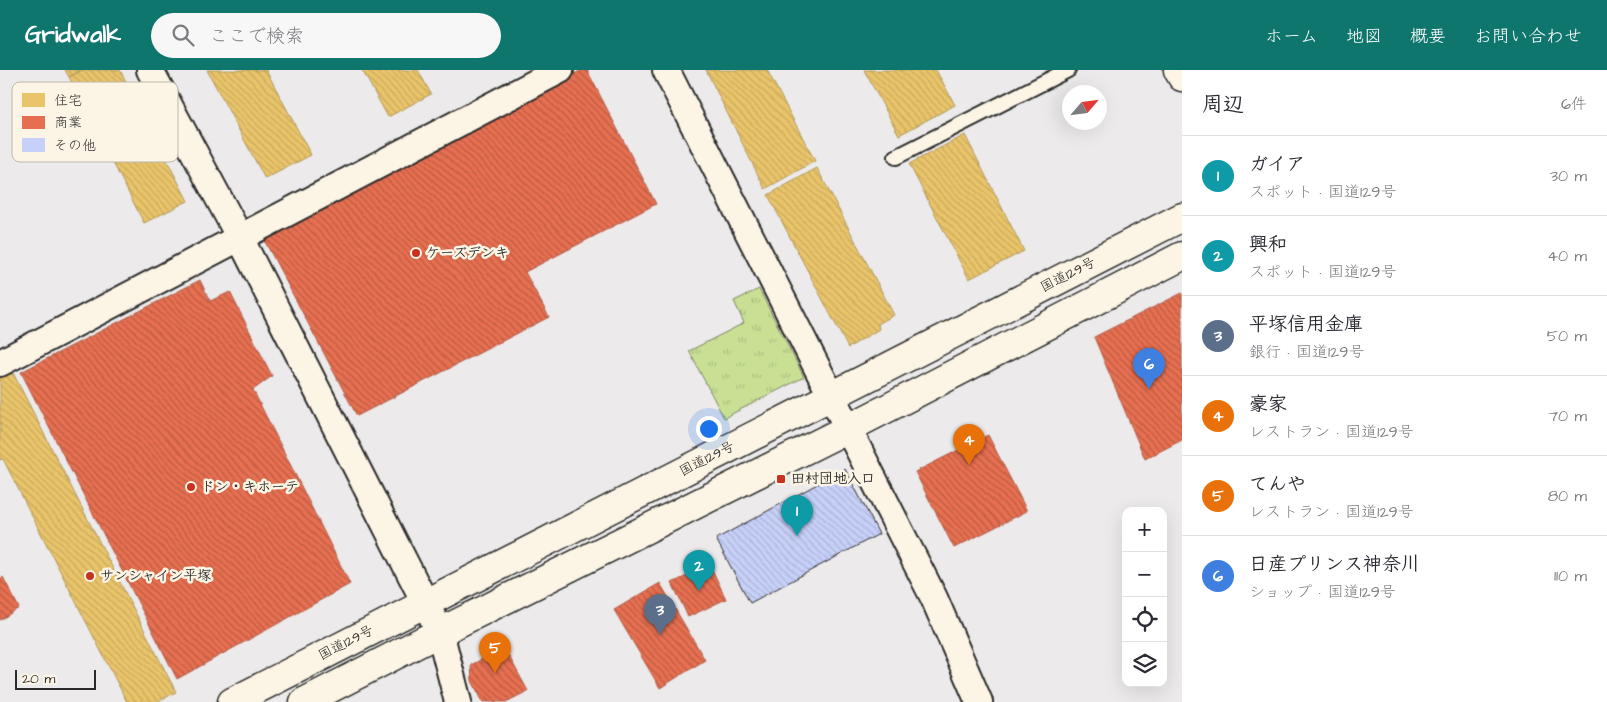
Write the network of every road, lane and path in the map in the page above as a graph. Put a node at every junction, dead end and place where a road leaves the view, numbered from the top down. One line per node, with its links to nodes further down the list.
1 (150, 70): 7 (street)
2 (560, 70): 11 (street)
3 (666, 70): 14 (street)
4 (1068, 70): 9 (lane)
5 (1178, 70): 6 (main road)
6 (1182, 77)
7 (156, 82)
8 (178, 122): 11 (street)
9 (896, 157)
10 (1182, 216): 14 (main road, 国道129号)
11 (240, 238): 13 (street); 16 (street)
12 (1182, 256): 15 (main road)
13 (0, 363)
14 (830, 396): 15 (street); 16 (main road, 国道129号)
15 (847, 429): 17 (main road); 21 (street)
16 (425, 603): 17 (street); 18 (main road, 国道129号)
17 (440, 632): 19 (main road); 20 (street)
18 (232, 702)
19 (304, 702)
20 (458, 702)
21 (979, 702)

